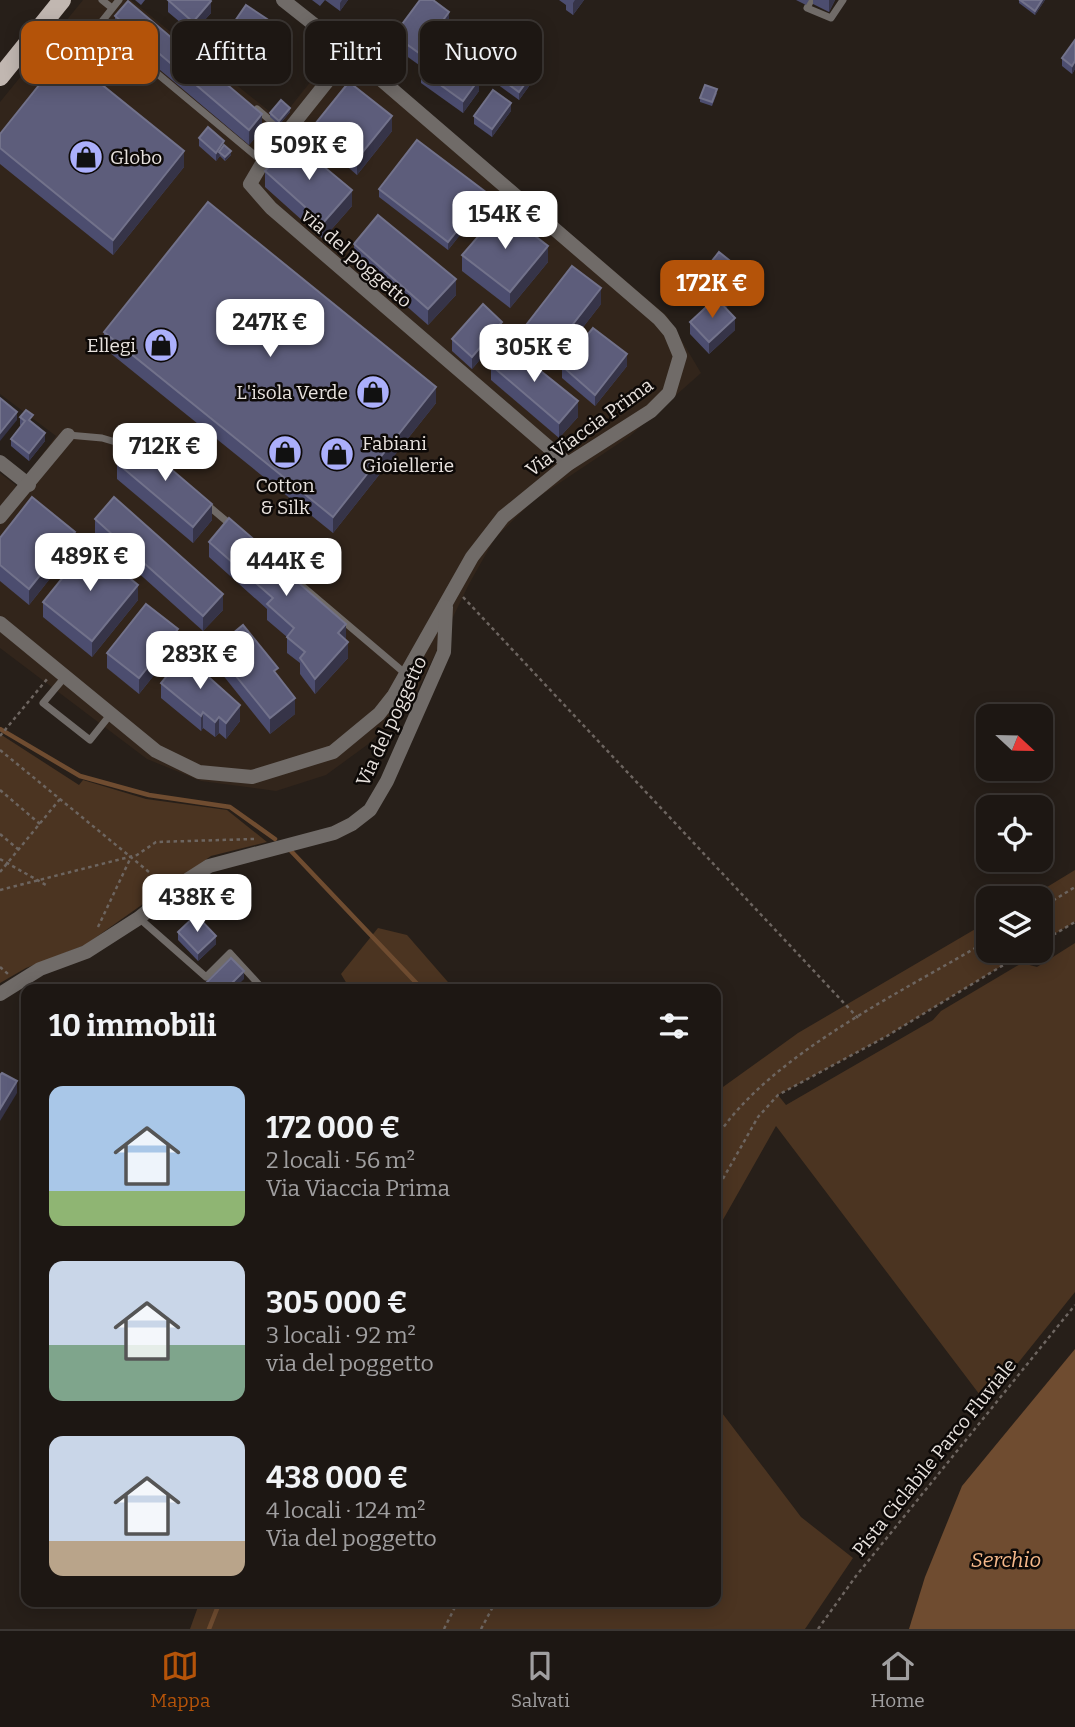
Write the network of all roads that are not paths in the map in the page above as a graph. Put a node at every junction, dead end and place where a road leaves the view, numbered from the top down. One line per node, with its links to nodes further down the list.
1 (62, 0): 9 (main road)
2 (102, 0): 7 (lane)
3 (119, 0): 7 (lane)
4 (283, 0): 8 (street, Via Viaccia Prima)
5 (811, 0): 6 (lane)
6 (843, 0)
7 (112, 8): 14 (lane)
8 (310, 21)
9 (0, 77)
10 (326, 84): 13 (street)
11 (386, 84): 18 (street, Via Viaccia Prima)
12 (254, 107): 13 (lane)
13 (286, 134): 14 (street)
14 (262, 162): 18 (street, via del poggetto)
15 (68, 435): 16 (lane); 19 (street)
16 (146, 453)
17 (0, 462): 19 (street)
18 (568, 464): 24 (street, Via Viaccia Prima)
19 (29, 485): 21 (street)
20 (198, 497): 22 (lane)
21 (0, 517)
22 (240, 533)
23 (282, 568): 27 (lane)
24 (444, 611): 27 (street, Via Viaccia Prima); 29 (street, Via del poggetto)
25 (0, 623): 26 (street, Via Viaccia Prima)
26 (59, 674): 28 (street, Via Viaccia Prima); 28 (lane)
27 (408, 675): 28 (street, Via Viaccia Prima)
28 (110, 715)
29 (139, 918): 30 (lane); 31 (street, Via del poggetto)
30 (258, 984)
31 (0, 994)

